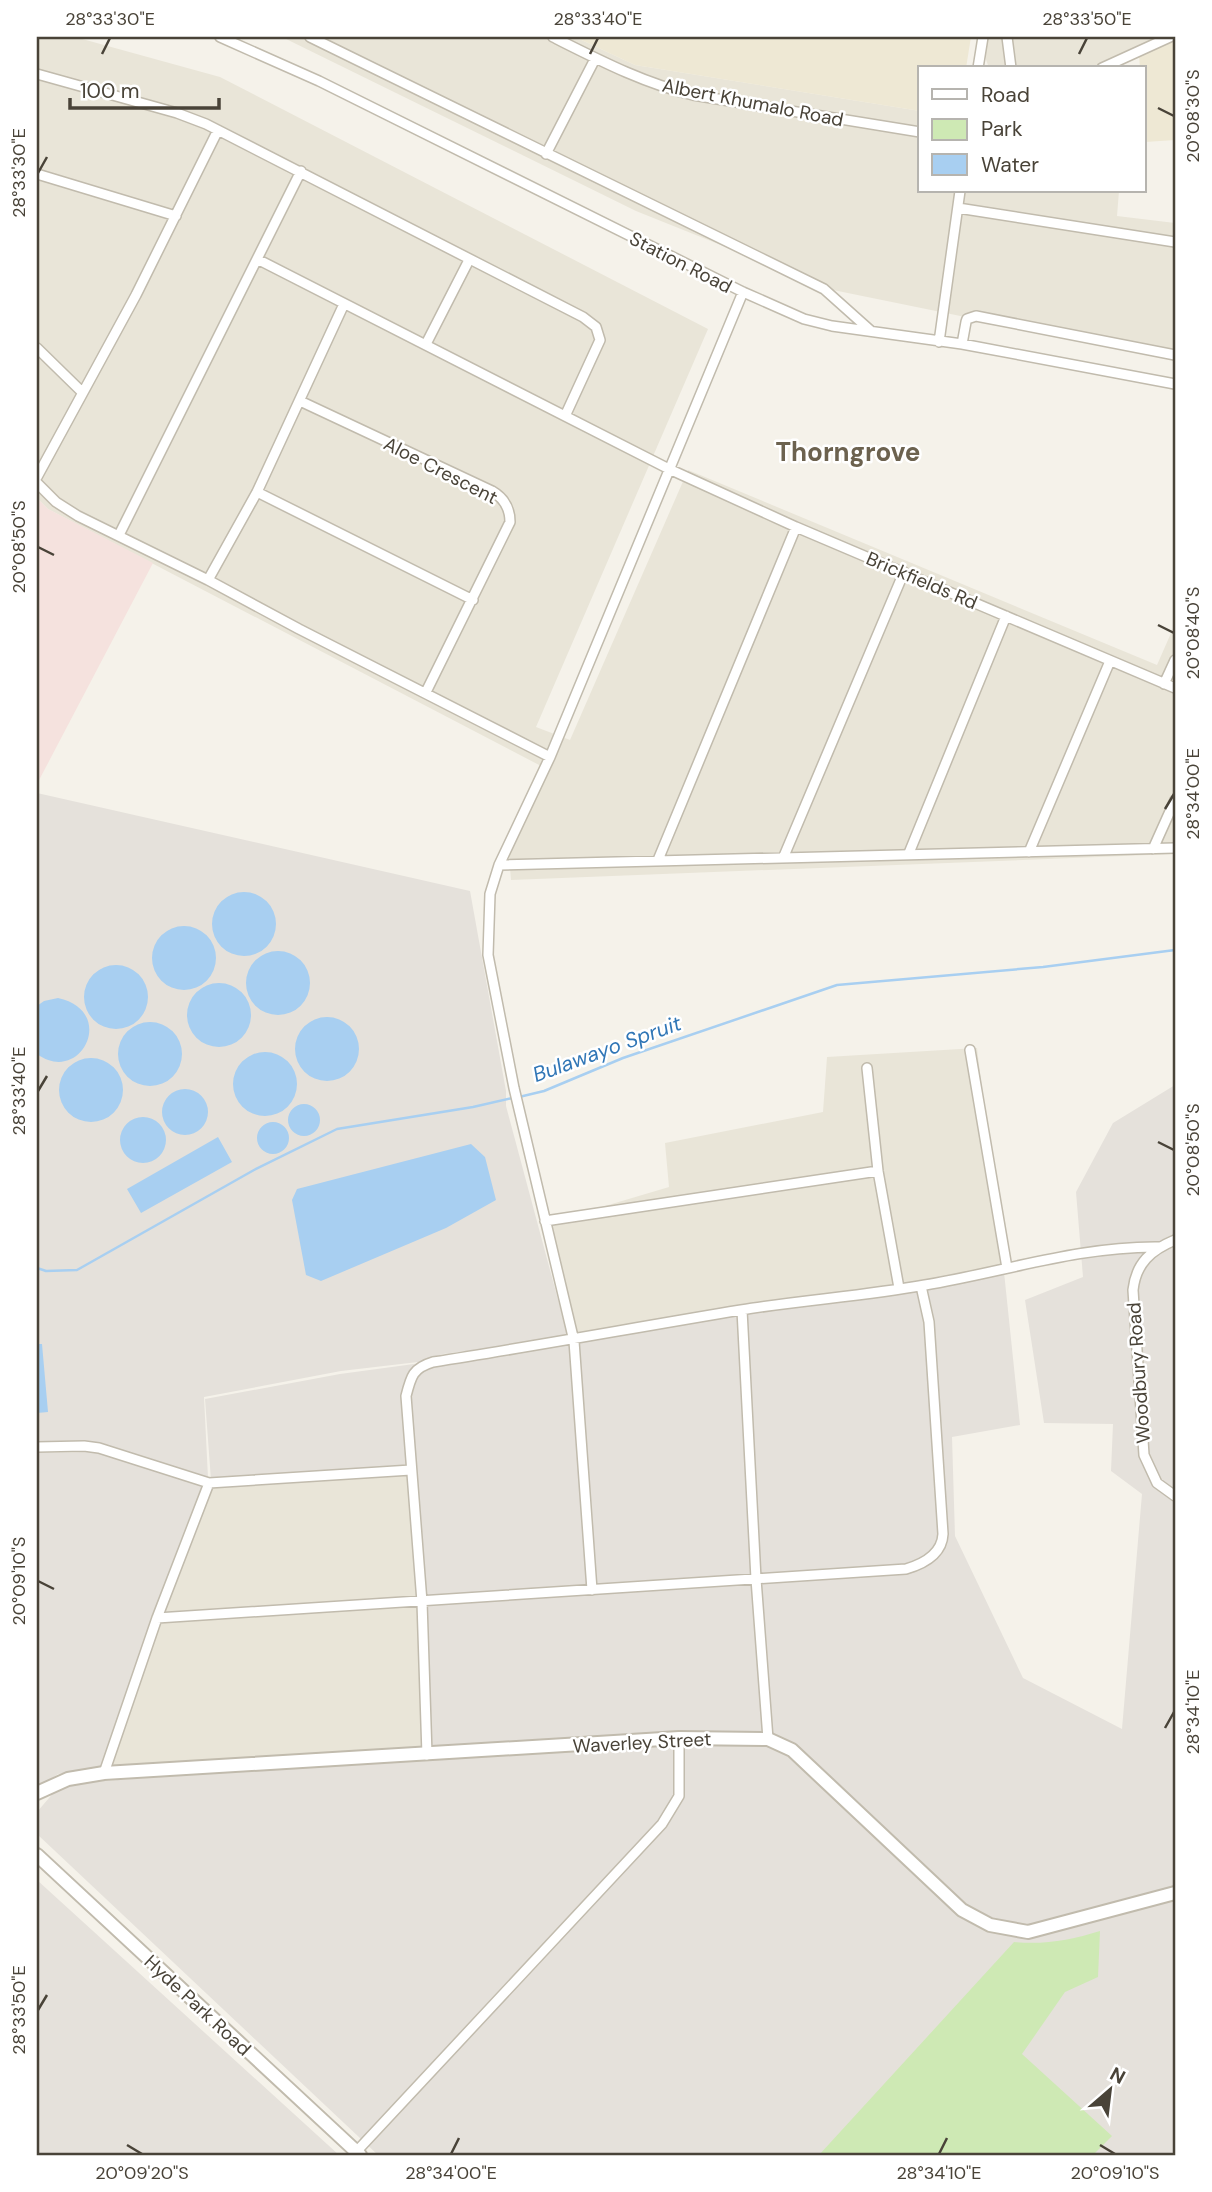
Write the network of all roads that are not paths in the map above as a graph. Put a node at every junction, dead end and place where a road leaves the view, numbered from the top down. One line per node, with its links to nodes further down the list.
1 (220, 37): 23 (street, Station Road)
2 (310, 37): 14 (street)
3 (983, 37): 8 (street)
4 (1007, 37): 9 (street)
5 (1170, 37): 10 (street)
6 (556, 38): 7 (street, Albert Khumalo Road)
7 (595, 60): 13 (street, Albert Khumalo Road); 14 (street)
8 (978, 66)
9 (1010, 66)
10 (1106, 66)
11 (37, 74): 12 (street)
12 (218, 130): 15 (street); 19 (street)
13 (918, 132)
14 (546, 154): 25 (street)
15 (301, 171): 21 (street); 22 (street)
16 (37, 174): 19 (street)
17 (960, 192): 18 (street)
18 (958, 208): 20 (street); 26 (street)
19 (176, 216): 32 (street)
20 (1175, 242)
21 (257, 259): 24 (street, Brickfields Rd); 40 (street)
22 (469, 260): 27 (street); 34 (street)
23 (743, 292): 25 (street, Station Road); 35 (street)
24 (344, 304): 27 (street, Brickfields Rd); 33 (street)
25 (871, 331): 26 (street, Station Road)
26 (939, 342): 28 (street, Station Road)
27 (426, 344): 34 (street, Brickfields Rd)
28 (962, 344): 30 (street); 31 (street, Station Road)
29 (37, 348): 32 (street)
30 (1175, 355)
31 (1175, 384)
32 (82, 392): 36 (street)
33 (300, 401): 38 (street); 43 (street, Aloe Crescent)
34 (566, 414): 35 (street, Brickfields Rd)
35 (669, 469): 39 (street, Brickfields Rd); 50 (street)
36 (37, 477)
37 (37, 483): 40 (street)
38 (257, 492): 42 (street); 43 (street)
39 (796, 527): 41 (street, Brickfields Rd); 57 (street)
40 (119, 536): 42 (street)
41 (904, 572): 44 (street, Brickfields Rd); 56 (street)
42 (208, 580): 49 (street)
43 (473, 600): 49 (street, Aloe Crescent)
44 (1006, 616): 46 (street, Brickfields Rd); 55 (street)
45 (1175, 660): 47 (street)
46 (1110, 661): 47 (street, Brickfields Rd); 54 (street)
47 (1164, 684): 48 (street, Brickfields Rd)
48 (1175, 688)
49 (426, 692): 50 (street)
50 (551, 757): 58 (street)
51 (1175, 800): 53 (street)
52 (1175, 848): 53 (street)
53 (1153, 849): 54 (street)
54 (1029, 852): 55 (street)
55 (909, 853): 56 (street)
56 (785, 856): 57 (street)
57 (658, 860): 58 (street)
58 (499, 865): 62 (street)
59 (970, 1049): 65 (street)
60 (867, 1068): 61 (street)
61 (878, 1171): 62 (street); 67 (street)
62 (545, 1222): 69 (street)
63 (1175, 1240): 64 (street)
64 (1159, 1247): 65 (street); 73 (street, Woodbury Road)
65 (1007, 1268): 66 (street)
66 (921, 1286): 67 (street); 74 (street)
67 (899, 1288): 68 (street)
68 (742, 1310): 69 (street); 74 (street)
69 (574, 1340): 71 (street); 75 (street)
70 (37, 1447): 72 (street)
71 (411, 1470): 72 (street); 76 (street)
72 (209, 1483): 77 (street)
73 (1175, 1496)
74 (756, 1579): 75 (street); 79 (street)
75 (592, 1590): 76 (street)
76 (422, 1602): 77 (street); 80 (street)
77 (158, 1618): 81 (street)
78 (679, 1738): 79 (street, Waverley Street); 80 (street, Waverley Street); 85 (street)
79 (768, 1739): 84 (street, Waverley Street)
80 (427, 1755): 81 (street, Waverley Street)
81 (104, 1773): 82 (street, Waverley Street)
82 (37, 1793)
83 (37, 1855): 85 (street, Hyde Park Road)
84 (1175, 1893)
85 (358, 2153)

